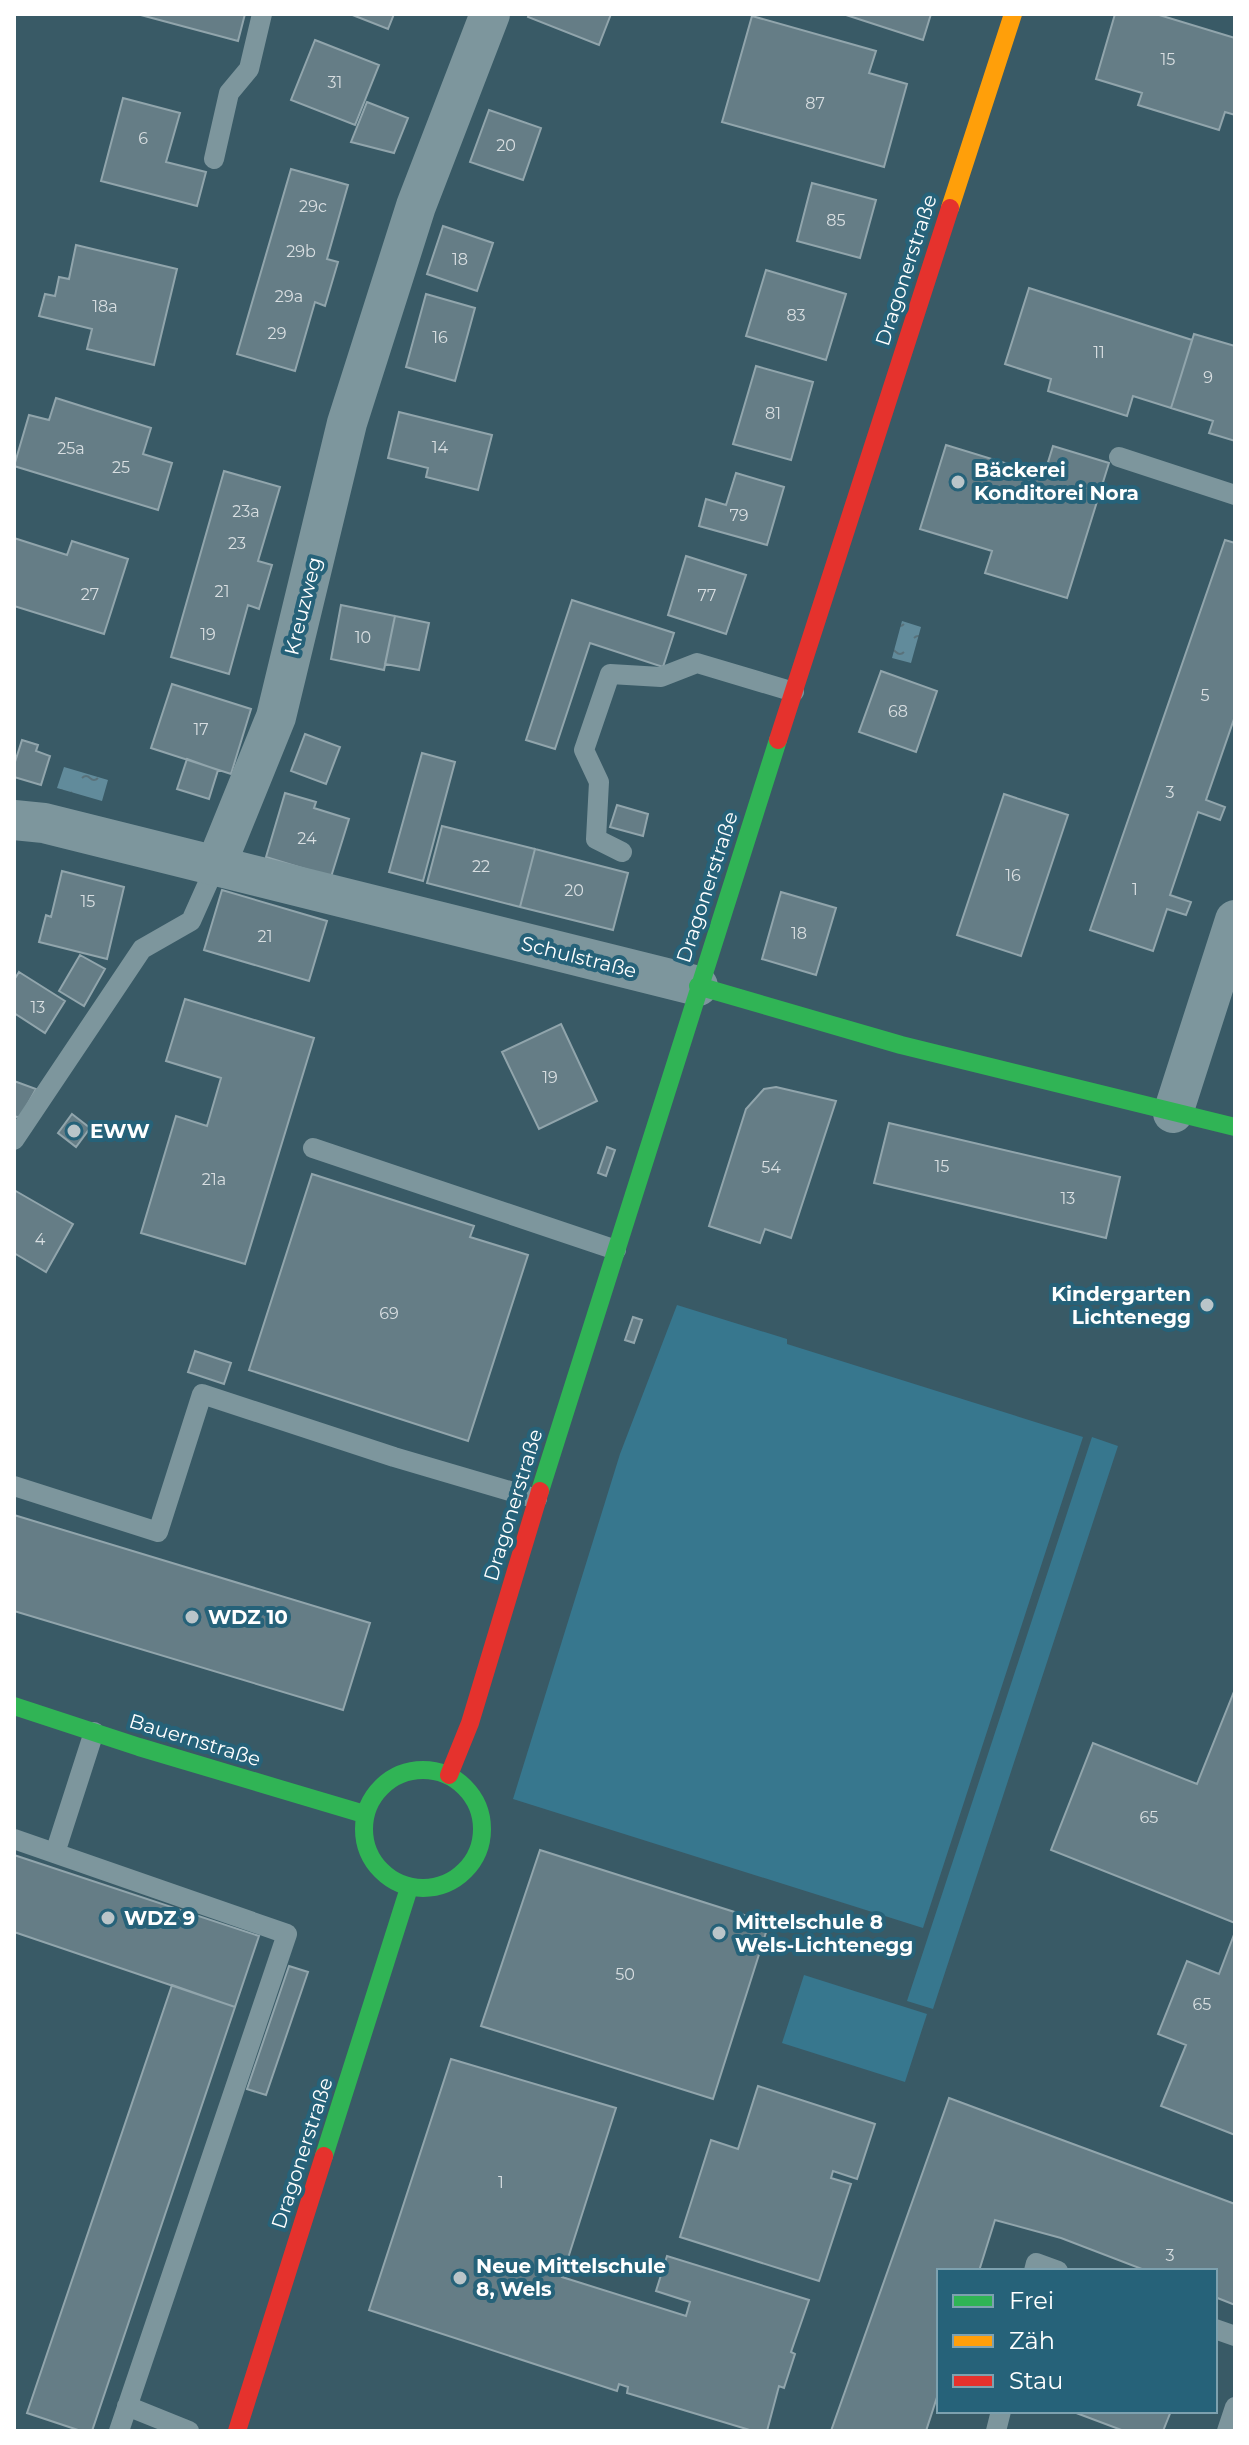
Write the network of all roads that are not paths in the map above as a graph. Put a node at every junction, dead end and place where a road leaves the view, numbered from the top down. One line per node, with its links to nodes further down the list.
1 (262, 14): 4 (lane)
2 (490, 14): 10 (street, Kreuzweg)
3 (1013, 14): 7 (main road, Dragonerstraße)
4 (214, 159)
5 (1119, 457): 6 (lane)
6 (1235, 495)
7 (794, 692): 9 (lane); 12 (main road, Dragonerstraße)
8 (14, 820): 10 (street, Schulstraße)
9 (622, 852)
10 (216, 865): 12 (street, Schulstraße); 15 (lane, Kreuzweg)
11 (1235, 920): 13 (street)
12 (698, 986): 13 (main road, Schulstraße); 17 (main road, Dragonerstraße)
13 (1173, 1113): 14 (main road, Schulstraße)
14 (1235, 1127)
15 (14, 1140)
16 (313, 1148): 17 (lane)
17 (616, 1250): 19 (main road, Dragonerstraße)
18 (14, 1486): 19 (lane)
19 (537, 1499): 22 (main road, Dragonerstraße)
20 (14, 1706): 21 (main road, Bauernstraße)
21 (94, 1732): 23 (main road, Bauernstraße); 25 (lane)
22 (449, 1775): 23 (main road); 26 (main road)
23 (364, 1814): 26 (main road)
24 (14, 1839): 25 (lane)
25 (55, 1853): 29 (lane)
26 (409, 1888): 33 (main road, Dragonerstraße)
27 (1034, 2269): 28 (lane)
28 (1052, 2269)
29 (127, 2406): 31 (lane); 32 (lane)
30 (1235, 2407): 34 (lane)
31 (119, 2431)
32 (189, 2431)
33 (237, 2431)
34 (1227, 2431)

